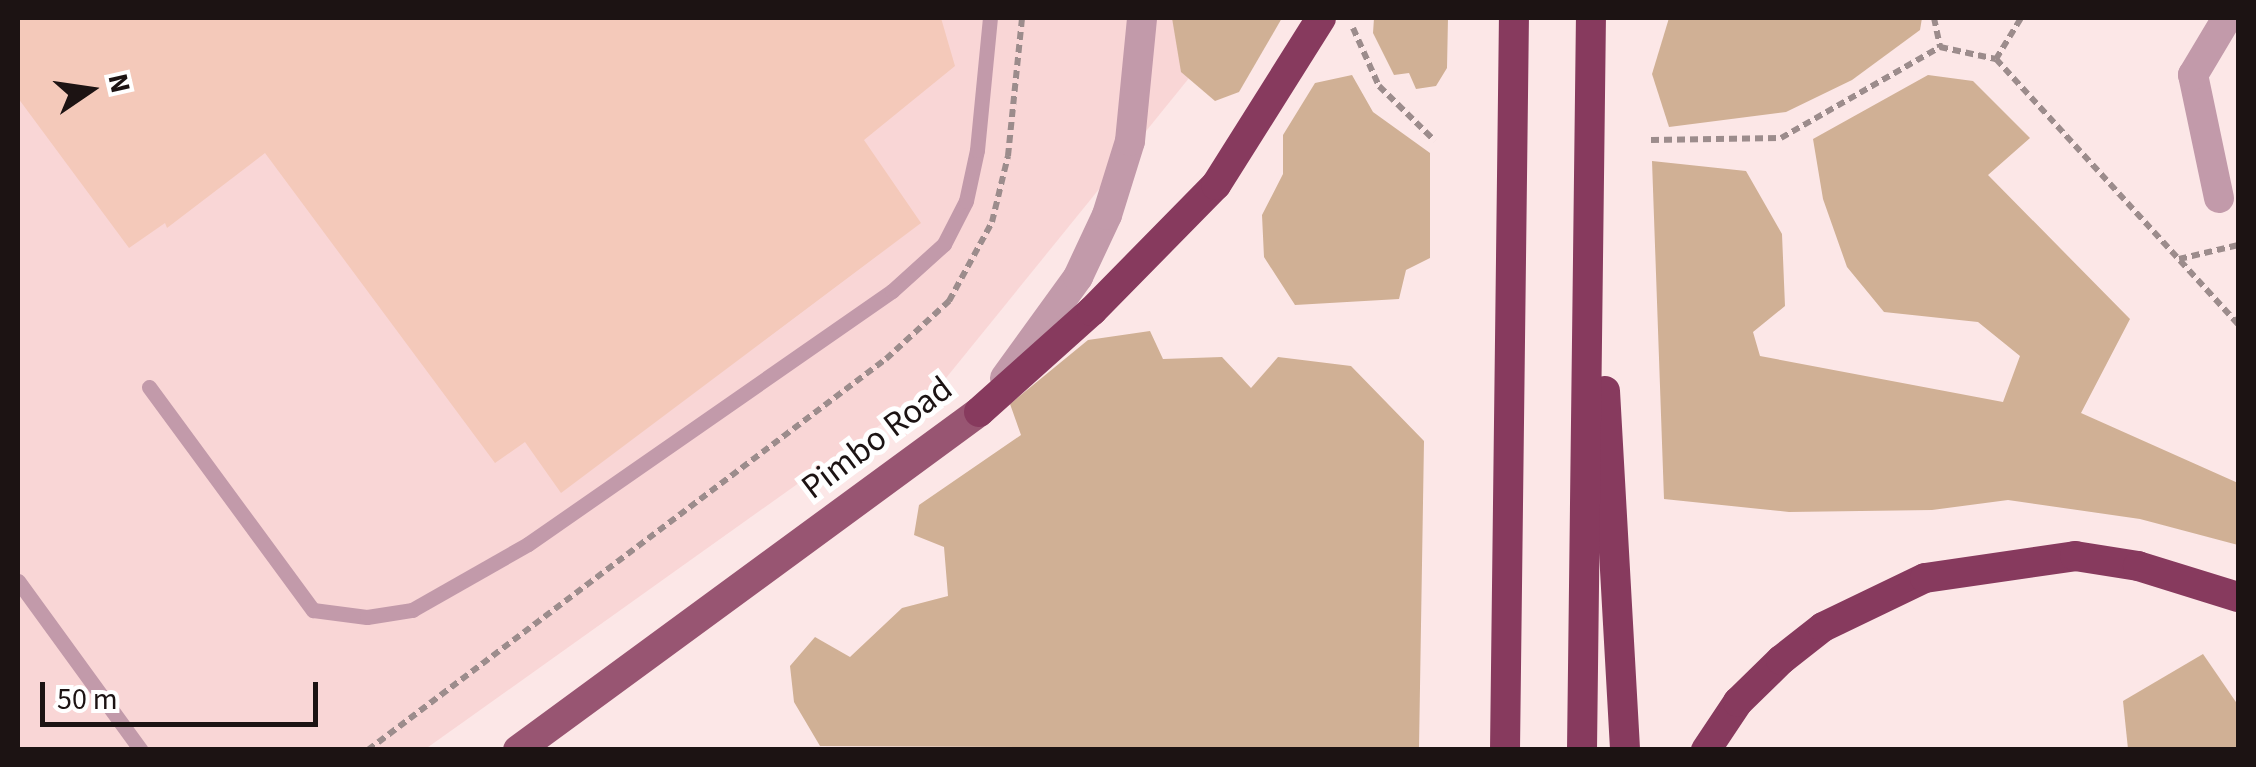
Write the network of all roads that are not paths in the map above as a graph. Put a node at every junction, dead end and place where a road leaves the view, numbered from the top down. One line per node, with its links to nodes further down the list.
1 (990, 18): 9 (lane)
2 (1142, 18): 10 (street, Pimbo Road)
3 (1320, 18): 10 (highway)
4 (1514, 18): 15 (highway)
5 (1591, 18): 8 (highway)
6 (2228, 18): 7 (street)
7 (2219, 198)
8 (1590, 214): 16 (highway); 17 (highway)
9 (149, 387)
10 (979, 412): 14 (main road, Pimbo Road)
11 (18, 582): 13 (lane)
12 (2238, 597): 18 (highway)
13 (141, 750)
14 (518, 750)
15 (1504, 750)
16 (1582, 750)
17 (1625, 750)
18 (1706, 750)

